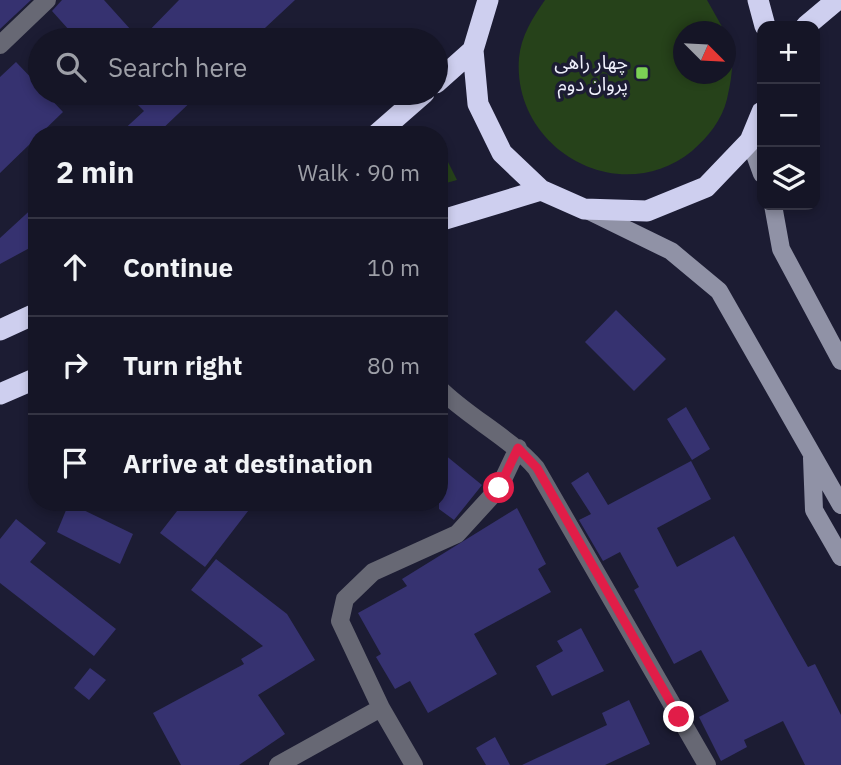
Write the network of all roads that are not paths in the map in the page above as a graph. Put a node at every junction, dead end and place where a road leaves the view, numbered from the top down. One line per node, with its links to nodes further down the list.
1 (47, 0): 7 (street)
2 (488, 0): 8 (highway)
3 (758, 0): 5 (highway)
4 (837, 0): 6 (highway)
5 (764, 21)
6 (812, 21)
7 (0, 45)
8 (473, 50): 9 (highway); 15 (highway)
9 (448, 72)
10 (410, 105): 12 (highway)
11 (757, 124): 13 (highway)
12 (386, 126)
13 (750, 141): 14 (main road); 16 (highway)
14 (757, 160)
15 (541, 190): 16 (highway); 18 (highway)
16 (584, 209): 26 (main road)
17 (774, 210): 21 (main road)
18 (448, 218)
19 (28, 317): 20 (highway)
20 (0, 330)
21 (841, 361)
22 (28, 382): 23 (highway)
23 (0, 394)
24 (448, 397): 25 (street)
25 (518, 448): 29 (street); 32 (street)
26 (812, 455): 27 (main road); 28 (main road)
27 (841, 505)
28 (841, 557)
29 (381, 708): 30 (street); 31 (street)
30 (278, 765)
31 (414, 765)
32 (707, 765)

